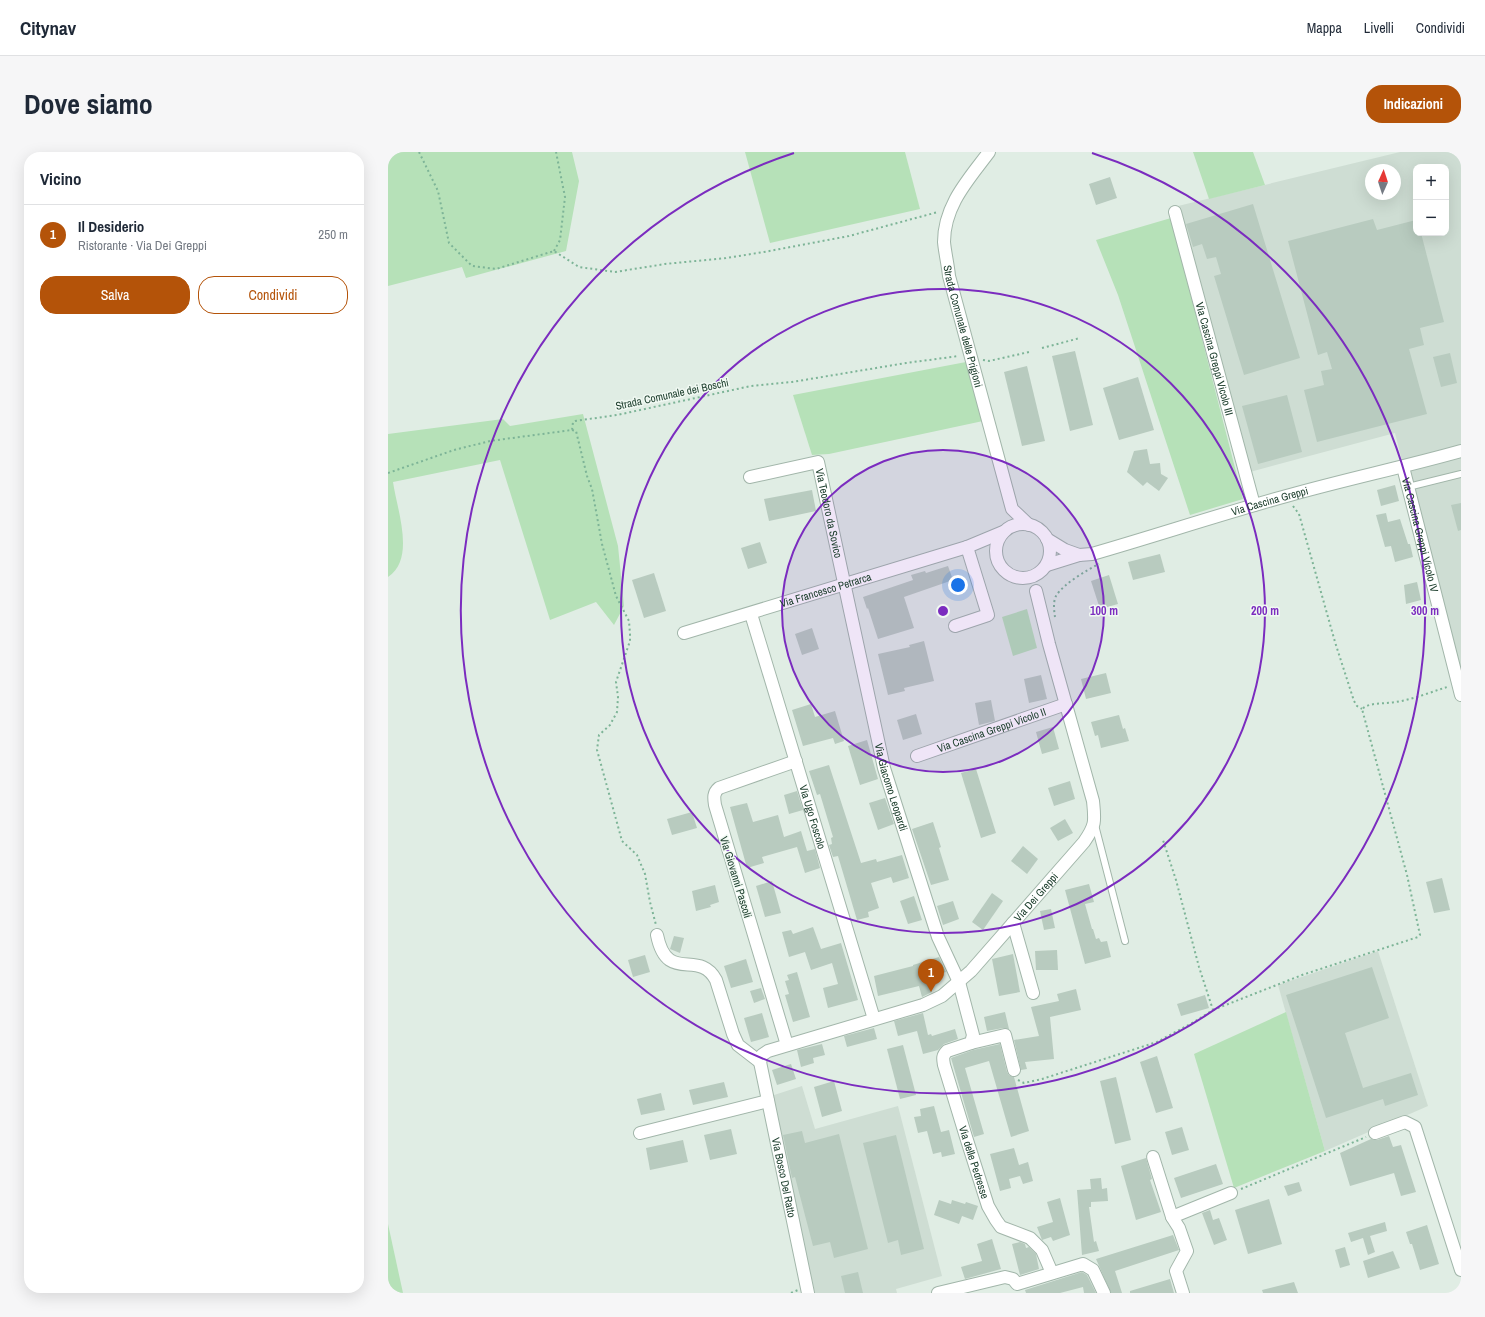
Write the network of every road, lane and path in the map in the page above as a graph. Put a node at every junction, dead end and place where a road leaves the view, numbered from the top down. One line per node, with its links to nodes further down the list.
1 (419, 152): 6 (path)
2 (556, 152): 6 (path)
3 (989, 152): 4 (street, Strada Comunale delle Prigioni)
4 (951, 207): 6 (path); 10 (street, Strada Comunale delle Prigioni)
5 (1175, 212): 20 (street, Via Cascina Greppi Vicolo III)
6 (554, 251)
7 (1080, 338): 8 (path)
8 (1042, 348)
9 (1029, 352): 11 (path)
10 (972, 356): 12 (path, Strada Comunale dei Boschi); 21 (street, Strada Comunale delle Prigioni)
11 (990, 361)
12 (572, 430): 15 (path); 45 (path)
13 (1461, 451): 14 (street, Via Cascina Greppi)
14 (1403, 467): 18 (street, Via Cascina Greppi Vicolo IV); 19 (street, Via Cascina Greppi)
15 (388, 473)
16 (1461, 474): 18 (lane)
17 (750, 477): 31 (street, Via Teodoro da Sovico)
18 (1408, 488): 37 (street, Via Cascina Greppi Vicolo IV)
19 (1289, 495): 20 (street, Via Cascina Greppi); 39 (path)
20 (1254, 505): 26 (street, Via Cascina Greppi)
21 (1012, 509): 22 (street); 23 (street)
22 (1030, 524): 23 (street); 24 (street)
23 (1004, 531): 25 (street, Via Francesco Petrarca); 27 (street)
24 (1047, 538): 26 (street); 29 (street)
25 (967, 547): 27 (street, Via Francesco Petrarca); 31 (street, Via Francesco Petrarca); 35 (street)
26 (1079, 555): 29 (street, Via Cascina Greppi)
27 (997, 559): 30 (street)
28 (1095, 567): 34 (path)
29 (1044, 568): 30 (street); 32 (street)
30 (1018, 578): 32 (street)
31 (844, 585): 33 (street, Via Francesco Petrarca); 47 (street, Via Giacomo Leopardi)
32 (1036, 591): 38 (street)
33 (751, 614): 36 (street, Via Francesco Petrarca); 41 (street, Via Ugo Foscolo)
34 (1055, 623)
35 (954, 626)
36 (684, 633)
37 (1459, 689): 39 (path)
38 (1066, 704): 40 (street, Via Cascina Greppi Vicolo II); 42 (street)
39 (1362, 709): 49 (path)
40 (917, 756)
41 (796, 761): 50 (street, Via Ugo Foscolo); 52 (street, Via Giovanni Pascoli)
42 (1095, 823): 44 (street, Via Dei Greppi); 46 (lane)
43 (1163, 840): 49 (path)
44 (1013, 923): 47 (street, Via Dei Greppi); 48 (street)
45 (657, 935): 53 (street)
46 (1125, 940)
47 (959, 982): 50 (street, Via Dei Greppi); 51 (street)
48 (1033, 993)
49 (1213, 1010): 54 (path)
50 (874, 1019): 52 (street, Via Dei Greppi)
51 (971, 1043): 54 (street, Via delle Pedresse); 62 (street, Via delle Pedresse)
52 (787, 1045): 53 (street, Via Dei Greppi)
53 (760, 1062): 55 (street, Via Bosco Del Ratto)
54 (1014, 1070)
55 (768, 1101): 56 (street); 64 (street, Via Bosco Del Ratto)
56 (640, 1133)
57 (1375, 1133): 59 (path); 61 (street)
58 (1153, 1157): 60 (street)
59 (1231, 1194): 60 (street)
60 (1172, 1216): 67 (street)
61 (1461, 1270)
62 (1052, 1273): 63 (street); 66 (street)
63 (1019, 1288): 65 (street)
64 (808, 1293)
65 (938, 1293)
66 (1104, 1293)
67 (1183, 1293)

